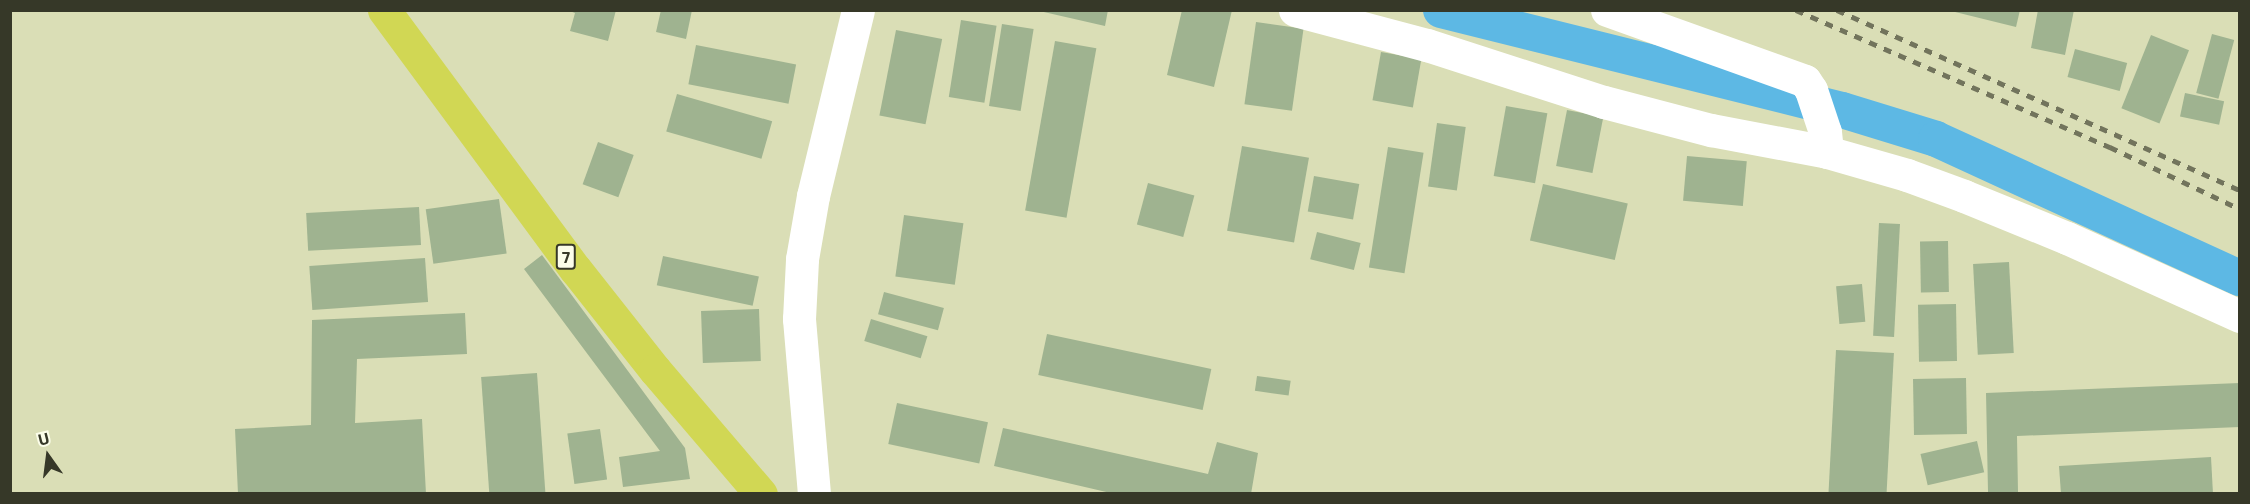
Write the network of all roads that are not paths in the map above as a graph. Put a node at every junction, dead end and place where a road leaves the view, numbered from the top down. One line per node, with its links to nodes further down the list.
1 (384, 10): 7 (highway, 7)
2 (858, 10): 8 (street)
3 (1295, 10): 5 (street)
4 (1607, 10): 5 (street)
5 (1826, 142): 6 (street)
6 (2240, 316)
7 (761, 494)
8 (814, 494)

